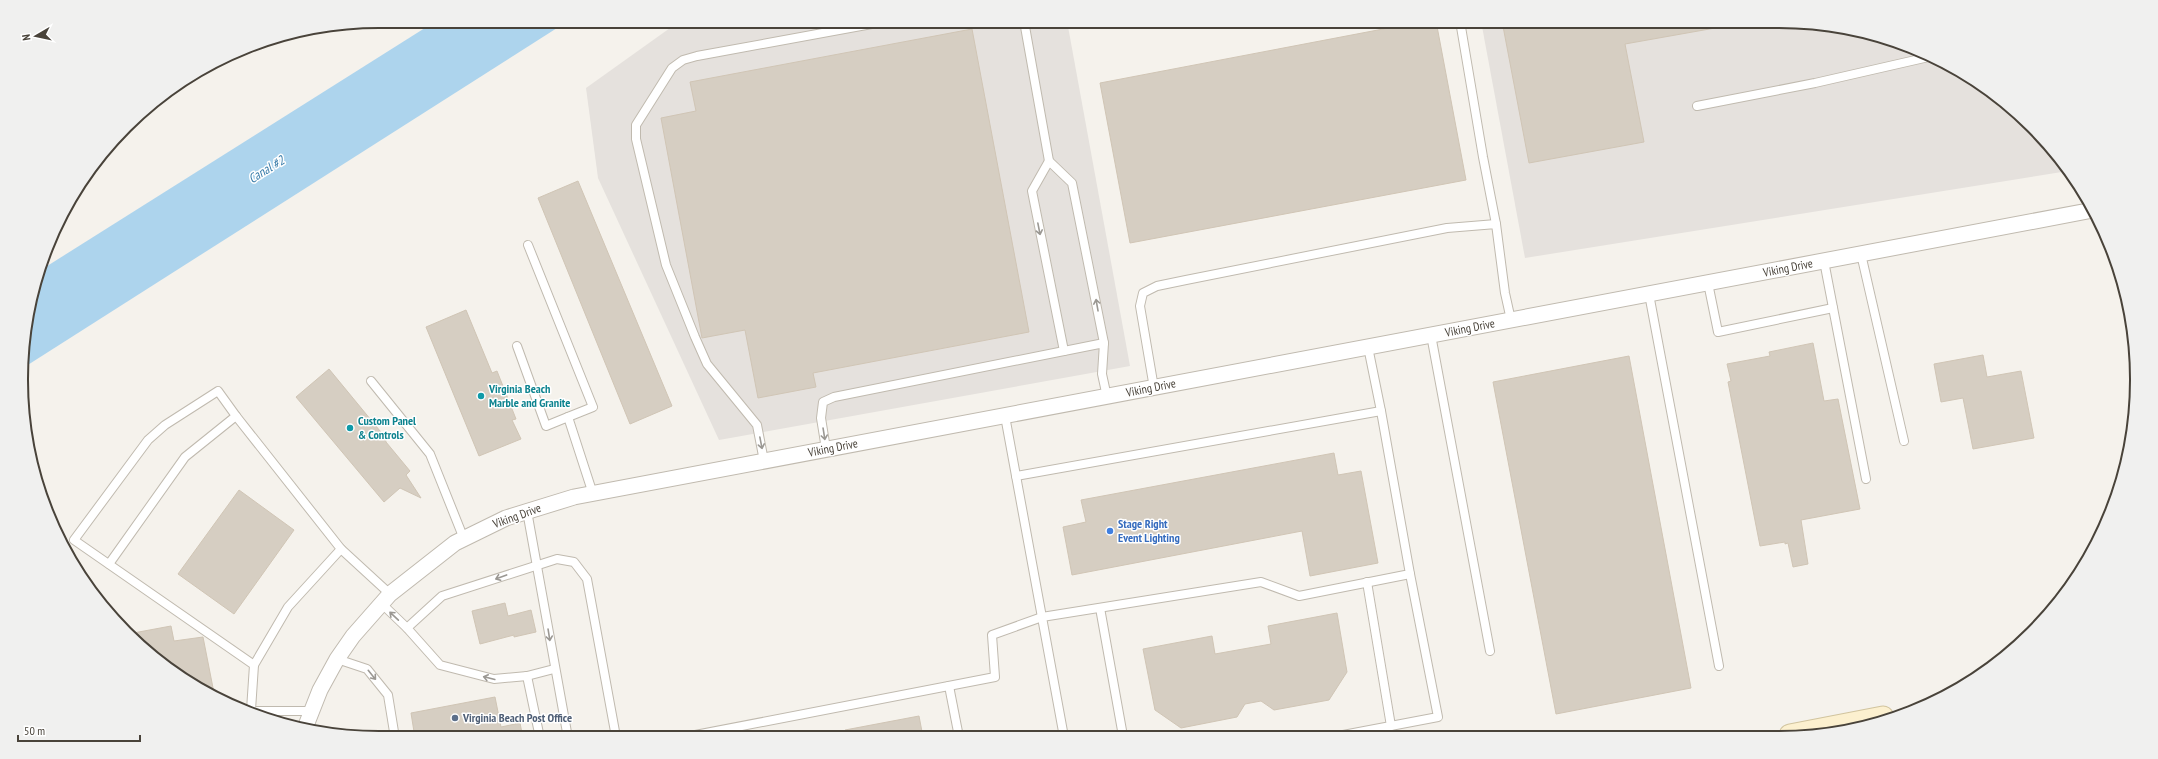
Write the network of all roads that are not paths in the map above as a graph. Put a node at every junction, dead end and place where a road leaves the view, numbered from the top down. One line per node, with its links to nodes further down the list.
1 (850, 28): 30 (lane, one-way to 30)
2 (1025, 28): 6 (lane)
3 (1461, 28): 8 (lane)
4 (1921, 59): 5 (lane)
5 (1697, 106)
6 (1049, 161): 17 (lane, one-way to 6); 20 (lane, one-way to 20)
7 (2087, 211): 10 (street, Viking Drive)
8 (1496, 224): 15 (lane); 22 (lane)
9 (528, 245): 27 (lane)
10 (1861, 254): 11 (street, Viking Drive); 28 (lane)
11 (1824, 261): 12 (street, Viking Drive); 14 (lane)
12 (1708, 283): 13 (street, Viking Drive); 14 (lane)
13 (1649, 294): 15 (street, Viking Drive); 48 (lane)
14 (1833, 308): 32 (lane)
15 (1511, 320): 16 (street, Viking Drive)
16 (1431, 335): 19 (street, Viking Drive); 45 (lane)
17 (1104, 343): 20 (lane); 23 (lane)
18 (517, 346): 27 (lane)
19 (1368, 347): 22 (street, Viking Drive); 24 (lane)
20 (1064, 351): 29 (lane, one-way to 29)
21 (371, 381): 35 (lane)
22 (1154, 388): 23 (street, Viking Drive)
23 (1106, 396): 26 (street, Viking Drive)
24 (1381, 410): 31 (lane); 39 (lane)
25 (236, 416): 36 (lane); 37 (lane); 37 (lane)
26 (1005, 416): 29 (street, Viking Drive); 31 (lane)
27 (568, 417): 33 (lane)
28 (1904, 441)
29 (826, 450): 30 (street, Viking Drive)
30 (764, 461): 33 (street, Viking Drive)
31 (1016, 476): 43 (lane)
32 (1866, 479)
33 (593, 494): 34 (street, Viking Drive)
34 (527, 512): 35 (street, Viking Drive); 38 (lane)
35 (464, 539): 41 (street, Viking Drive)
36 (341, 549): 41 (lane); 47 (lane)
37 (109, 564): 47 (lane)
38 (538, 564): 44 (lane, one-way to 44); 49 (lane, one-way to 49); 60 (lane)
39 (1410, 574): 40 (lane); 56 (lane)
40 (1367, 582): 42 (lane); 56 (lane)
41 (385, 599): 44 (lane, one-way to 41); 46 (street, Viking Drive)
42 (1100, 608): 43 (lane); 64 (lane)
43 (1042, 617): 51 (lane); 63 (lane)
44 (407, 628): 50 (lane, one-way to 44)
45 (1490, 651)
46 (337, 659): 53 (street, Viking Drive); 57 (lane, one-way to 57)
47 (254, 664): 52 (lane)
48 (1719, 666)
49 (554, 669): 50 (lane); 59 (lane)
50 (527, 676): 58 (lane)
51 (949, 686): 61 (lane); 62 (lane)
52 (251, 706)
53 (311, 711): 54 (lane); 55 (street, Viking Drive)
54 (266, 712)
55 (307, 723)
56 (1391, 726): 65 (lane)
57 (394, 731)
58 (539, 731)
59 (567, 731)
60 (615, 731)
61 (716, 731)
62 (958, 731)
63 (1063, 731)
64 (1122, 731)
65 (1364, 731)

